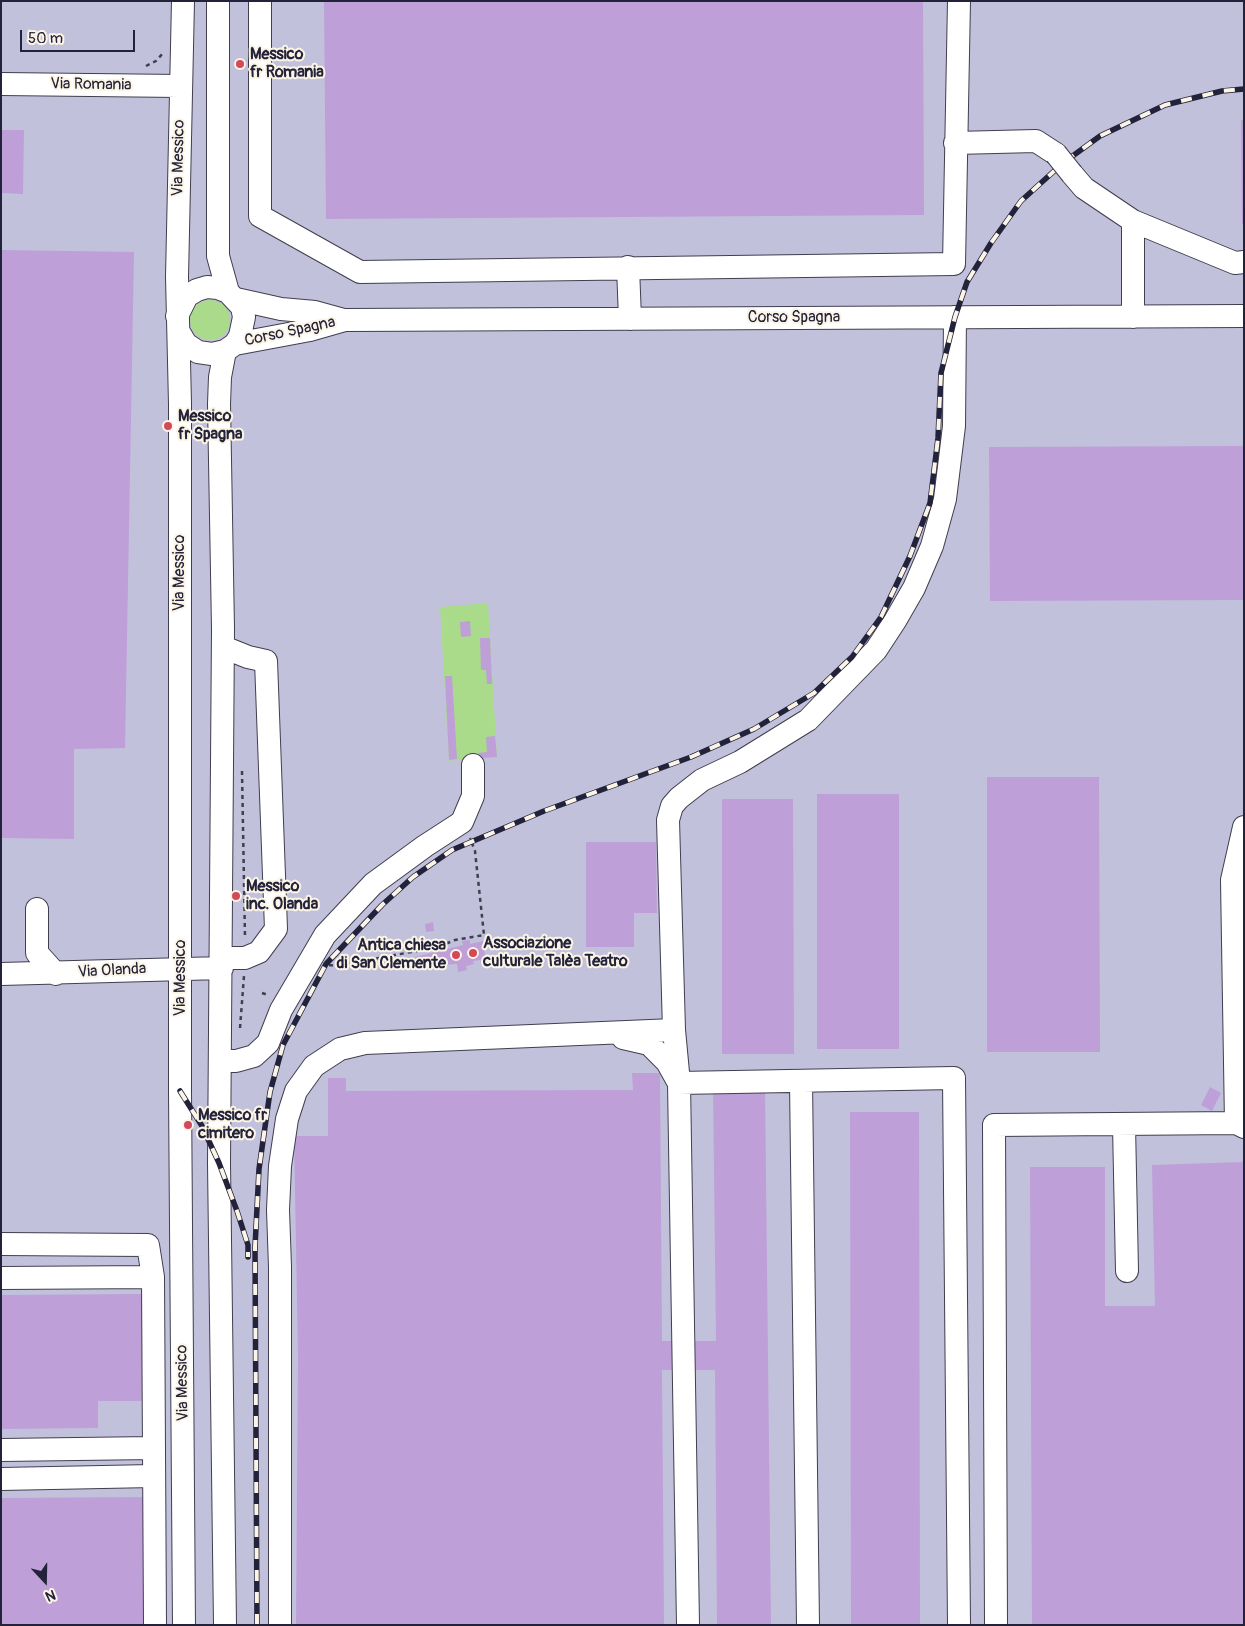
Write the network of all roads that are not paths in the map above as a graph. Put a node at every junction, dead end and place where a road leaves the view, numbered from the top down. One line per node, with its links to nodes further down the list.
1 (183, 1): 6 (street, Via Messico)
2 (218, 1): 11 (street)
3 (260, 1): 10 (street)
4 (959, 1): 7 (street)
5 (1, 84): 6 (street, Via Romania)
6 (180, 86): 17 (street, Via Messico)
7 (955, 143): 8 (street, bridge); 10 (street)
8 (1133, 221): 9 (street); 14 (street)
9 (1244, 262)
10 (628, 267): 15 (street)
11 (232, 296): 16 (street, Corso Spagna); 17 (street, Via Messico); 18 (street)
12 (1244, 316): 14 (street, Corso Spagna)
13 (955, 317): 14 (street, Corso Spagna); 15 (street, Corso Spagna); 27 (street)
14 (1133, 317)
15 (630, 319): 16 (street, Corso Spagna)
16 (345, 320): 18 (street, Corso Spagna)
17 (178, 324): 18 (street); 24 (street, Via Messico)
18 (230, 348): 19 (street)
19 (223, 647): 23 (street); 23 (street, Via Olanda)
20 (473, 765): 29 (street)
21 (1244, 827): 33 (street)
22 (37, 909): 26 (street)
23 (222, 963): 24 (street, Via Olanda); 29 (street)
24 (182, 969): 26 (street, Via Olanda); 43 (street, Via Messico)
25 (1, 974): 26 (street, Via Olanda)
26 (56, 974)
27 (674, 1030): 28 (street); 31 (street)
28 (607, 1034): 31 (street); 45 (street)
29 (220, 1061): 44 (street)
30 (801, 1082): 31 (street); 47 (street); 48 (street)
31 (679, 1083): 46 (street)
32 (1124, 1125): 33 (street); 35 (street); 49 (street)
33 (1240, 1125)
34 (1, 1244): 36 (street)
35 (1127, 1272)
36 (153, 1277): 37 (street); 38 (street)
37 (1, 1278)
38 (153, 1448): 39 (street); 40 (street)
39 (1, 1450)
40 (153, 1476): 41 (street); 42 (street)
41 (1, 1479)
42 (155, 1625)
43 (184, 1625)
44 (225, 1625)
45 (280, 1625)
46 (688, 1625)
47 (808, 1625)
48 (959, 1625)
49 (996, 1625)

